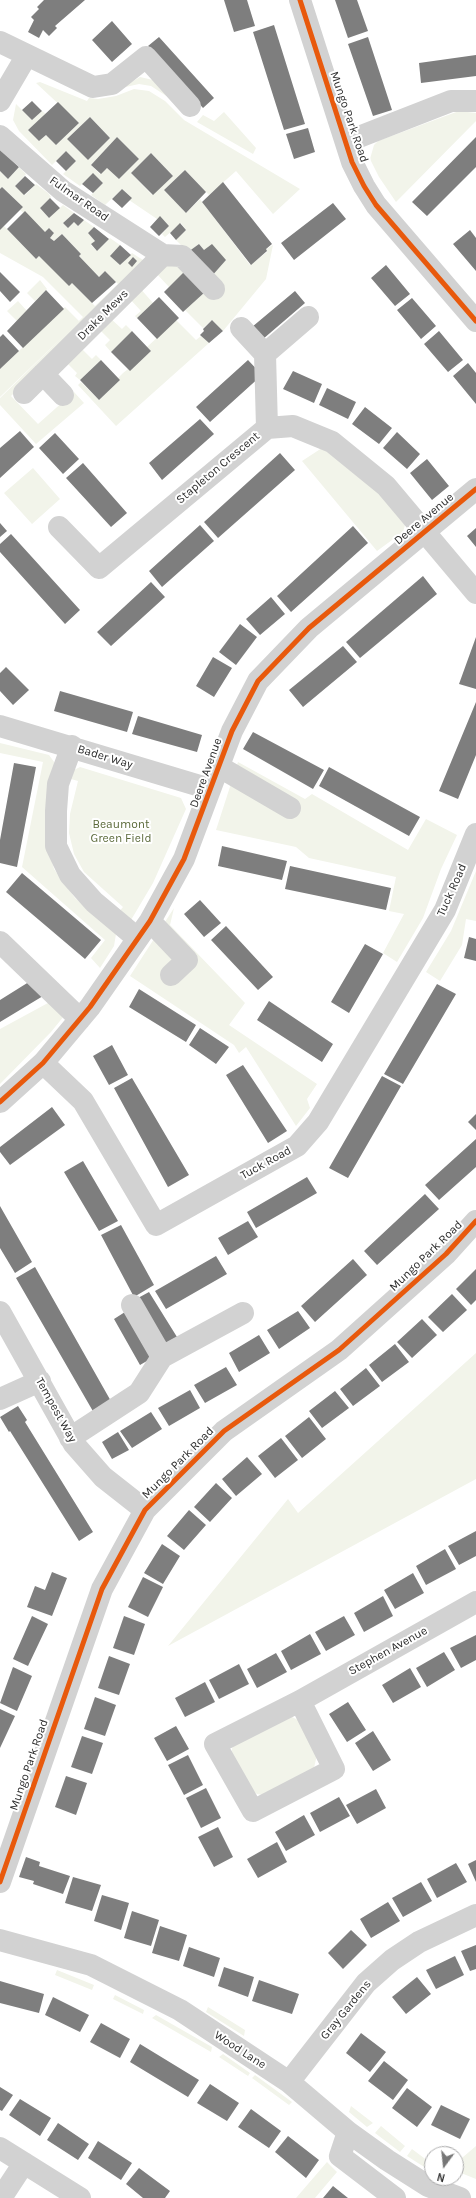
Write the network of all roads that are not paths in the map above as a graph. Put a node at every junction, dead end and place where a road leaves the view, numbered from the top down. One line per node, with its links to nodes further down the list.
1 (300, 0): 8 (street, Mungo Park Road)
2 (0, 42): 3 (street)
3 (27, 55): 4 (street); 6 (street)
4 (0, 101)
5 (476, 101): 8 (street)
6 (190, 106)
7 (0, 136): 9 (street, Fulmar Road)
8 (346, 142): 12 (street, Mungo Park Road)
9 (163, 255): 10 (street); 15 (street, Drake Mews)
10 (214, 289)
11 (308, 317): 14 (street)
12 (476, 321)
13 (241, 328): 14 (street)
14 (265, 354): 18 (street)
15 (43, 374): 16 (street, Drake Mews); 17 (street)
16 (24, 394)
17 (63, 395)
18 (267, 428): 20 (street, Stapleton Crescent); 21 (street, Stapleton Crescent)
19 (476, 489): 21 (street, Deere Avenue)
20 (59, 527)
21 (425, 531): 22 (street); 25 (street, Deere Avenue)
22 (476, 593)
23 (0, 726): 24 (street, Bader Way)
24 (72, 746): 26 (street, Bader Way); 30 (street)
25 (218, 766): 26 (street, Deere Avenue); 27 (street)
26 (210, 789): 30 (street, Deere Avenue)
27 (290, 808)
28 (476, 834): 29 (street, Tuck Road)
29 (469, 873): 34 (street, Tuck Road)
30 (144, 930): 32 (street); 33 (street, Deere Avenue)
31 (2, 949): 33 (street)
32 (171, 975)
33 (80, 1019): 34 (street, Deere Avenue)
34 (43, 1063): 35 (street, Deere Avenue)
35 (0, 1102)
36 (476, 1221): 44 (street, Mungo Park Road)
37 (132, 1305): 40 (street)
38 (0, 1312): 41 (street, Tempest Way)
39 (243, 1313): 40 (street)
40 (162, 1358): 43 (street)
41 (40, 1381): 42 (street); 43 (street, Tempest Way)
42 (0, 1399)
43 (70, 1438): 44 (street, Tempest Way)
44 (145, 1510): 47 (street, Mungo Park Road)
45 (476, 1602): 46 (street, Stephen Avenue)
46 (300, 1700): 46 (street, Stephen Avenue)
47 (0, 1882)
48 (476, 1915): 50 (street, Gray Gardens)
49 (0, 1940): 50 (street, Wood Lane)
50 (289, 2082): 51 (street, Wood Lane)
51 (348, 2132): 56 (street); 57 (street, Wood Lane)
52 (0, 2148): 53 (street)
53 (24, 2163): 54 (street); 55 (street)
54 (1, 2198)
55 (80, 2198)
56 (395, 2198)
57 (460, 2198)

